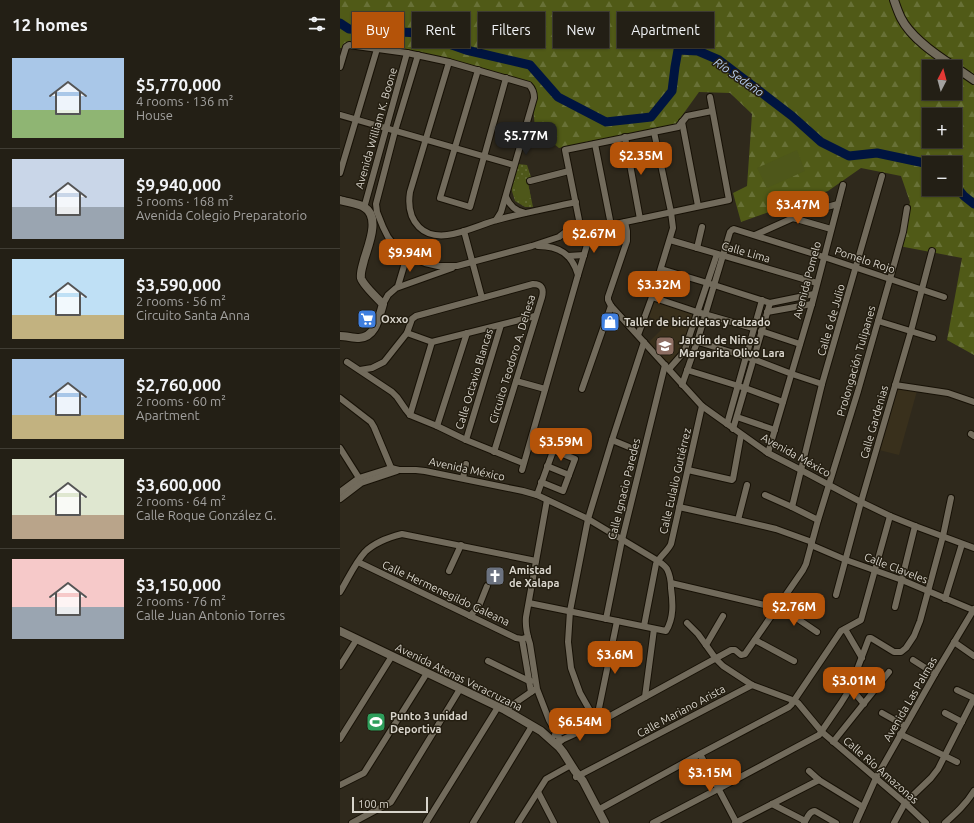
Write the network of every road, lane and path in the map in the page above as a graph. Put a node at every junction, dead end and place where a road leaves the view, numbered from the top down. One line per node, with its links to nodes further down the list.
1 (894, 0): 5 (main road)
2 (377, 49): 3 (street); 7 (street); 15 (street)
3 (407, 53): 4 (street); 17 (street, Avenida William K. Boone)
4 (418, 55): 6 (street); 18 (street, Avenida William K. Boone)
5 (945, 60)
6 (448, 62): 8 (street); 21 (street)
7 (340, 66)
8 (478, 70): 10 (street); 23 (street)
9 (962, 72): 11 (main road)
10 (506, 78): 24 (street); 25 (street)
11 (974, 80)
12 (710, 97): 13 (street)
13 (712, 111): 16 (street); 35 (street)
14 (340, 115): 15 (street)
15 (356, 120): 17 (street); 27 (street)
16 (682, 122): 19 (street); 35 (street)
17 (386, 128): 18 (street); 36 (street, Avenida William K. Boone)
18 (395, 131): 21 (street); 37 (street, Avenida William K. Boone)
19 (654, 132): 20 (street); 39 (street)
20 (624, 137): 22 (street); 42 (street)
21 (425, 140): 23 (street); 52 (street)
22 (595, 144): 26 (street); 45 (street)
23 (455, 148): 24 (street); 24 (street)
24 (484, 156): 25 (street)
25 (514, 165): 31 (street)
26 (569, 172): 29 (street); 33 (street)
27 (340, 173)
28 (882, 176): 68 (street, Calle 6 de Julio)
29 (530, 180)
30 (843, 185): 34 (street, Avenida Pomelo)
31 (506, 197): 40 (street); 43 (street)
32 (340, 200): 36 (main road)
33 (576, 202): 40 (street); 50 (street)
34 (838, 204): 41 (street); 49 (street, Avenida Pomelo)
35 (698, 206): 39 (street)
36 (364, 208): 37 (street); 51 (main road)
37 (376, 208): 46 (street)
38 (908, 208): 71 (street, Prolongación Tulipanes)
39 (671, 212): 42 (street); 55 (street)
40 (526, 213): 43 (street)
41 (793, 218): 49 (street); 53 (street)
42 (640, 219): 44 (street)
43 (496, 220): 52 (street)
44 (625, 222): 45 (street); 85 (street, Avenida México)
45 (610, 225): 48 (street)
46 (383, 227): 51 (street); 62 (street)
47 (702, 227): 57 (street)
48 (592, 228): 50 (street); 61 (street)
49 (831, 229): 65 (street, Avenida Pomelo)
50 (581, 230): 54 (street)
51 (372, 231): 83 (main road)
52 (464, 231): 66 (street)
53 (755, 235): 64 (street, Pomelo Rojo); 65 (street, Pomelo Rojo)
54 (559, 237): 56 (street); 58 (street)
55 (670, 240): 57 (street, Calle Lima); 69 (street)
56 (532, 246): 58 (street); 66 (street)
57 (697, 248): 60 (street, Calle Lima)
58 (559, 249): 63 (street)
59 (932, 251): 76 (street, Calle Gardenias)
60 (716, 254): 64 (street, Calle Lima); 72 (street)
61 (584, 255): 63 (street); 70 (street)
62 (407, 256): 67 (street); 75 (street)
63 (568, 256): 70 (street)
64 (723, 256): 73 (street, Calle Lima); 74 (street)
65 (824, 257): 68 (street, Pomelo Rojo); 73 (street, Avenida Pomelo)
66 (472, 262): 67 (street); 80 (street)
67 (457, 266): 75 (street)
68 (856, 268): 71 (street, Pomelo Rojo); 114 (street, Calle 6 de Julio)
69 (661, 269): 72 (street); 78 (street)
70 (578, 275): 118 (street)
71 (890, 279): 76 (street, Pomelo Rojo); 90 (street, Prolongación Tulipanes)
72 (707, 282): 74 (street); 86 (street)
73 (817, 283): 77 (street, Avenida Pomelo)
74 (714, 285): 81 (street); 88 (street)
75 (398, 286): 83 (street)
76 (922, 290): 79 (street, Pomelo Rojo); 94 (street, Calle Gardenias)
77 (814, 294): 82 (street); 84 (street, Avenida Pomelo)
78 (652, 297): 86 (street); 98 (street)
79 (944, 297)
80 (482, 298): 89 (street, Circuito Teodoro A. Dehesa); 95 (street, Circuito Teodoro A. Dehesa)
81 (762, 300): 82 (street); 92 (street)
82 (770, 302): 87 (street)
83 (383, 304): 97 (main road)
84 (812, 304): 87 (street); 104 (street, Avenida Pomelo)
85 (611, 306): 98 (street, Avenida México); 119 (street)
86 (697, 312): 88 (street); 100 (street)
87 (767, 312): 93 (street)
88 (705, 314): 92 (street); 103 (street)
89 (535, 316): 91 (street); 112 (street, Circuito Teodoro A. Dehesa)
90 (878, 321): 94 (street); 149 (street, Prolongación Tulipanes)
91 (501, 325): 96 (street); 131 (street, Calle Octavio Blancas)
92 (754, 328): 105 (street)
93 (761, 331): 104 (street); 106 (street)
94 (911, 331): 99 (street); 115 (street, Calle Gardenias)
95 (407, 333): 101 (street); 109 (street, Circuito Teodoro A. Dehesa)
96 (467, 333): 101 (street); 127 (street)
97 (340, 336)
98 (638, 336): 102 (street, Avenida México)
99 (933, 338)
100 (689, 339): 103 (street); 108 (street)
101 (432, 342): 124 (street)
102 (644, 342): 108 (street, Avenida México); 132 (street)
103 (697, 342): 105 (street); 110 (street)
104 (800, 344): 111 (street, Avenida Pomelo)
105 (746, 357): 106 (street); 116 (street)
106 (752, 359): 111 (street); 117 (street)
107 (347, 362): 109 (street)
108 (667, 367): 113 (street, Avenida México); 165 (street, Calle Ignacio Paredes)
109 (360, 370): 124 (street)
110 (688, 370): 113 (street); 116 (street)
111 (792, 374): 114 (street); 121 (street, Avenida Pomelo)
112 (516, 381): 118 (street); 137 (street, Circuito Teodoro A. Dehesa)
113 (682, 384): 123 (street, Avenida México)
114 (822, 384): 143 (street, Calle 6 de Julio)
115 (895, 385): 122 (street); 156 (street, Calle Gardenias)
116 (738, 386): 117 (street); 126 (street)
117 (745, 388): 121 (street); 125 (street)
118 (545, 389): 137 (street)
119 (582, 389)
120 (340, 398): 141 (street)
121 (783, 402): 129 (street, Avenida Pomelo)
122 (974, 402)
123 (702, 406): 126 (street, Avenida México); 142 (street, Calle Eulalio Gutiérrez)
124 (410, 415): 127 (street)
125 (737, 417): 128 (street); 129 (street)
126 (727, 424): 128 (street, Avenida México)
127 (438, 426): 131 (street)
128 (733, 428): 130 (street, Avenida México)
129 (775, 430): 138 (street, Avenida Pomelo)
130 (741, 435): 138 (street, Avenida México); 142 (street)
131 (466, 440): 137 (street)
132 (612, 440): 134 (street); 160 (street)
133 (556, 443): 136 (street)
134 (630, 447)
135 (340, 448): 145 (street)
136 (553, 450): 140 (street); 144 (street)
137 (494, 452)
138 (768, 453): 143 (street, Avenida México)
139 (466, 464): 146 (street)
140 (547, 466): 144 (street); 147 (street)
141 (395, 470): 145 (street, Avenida México); 146 (street, Avenida México); 154 (street, Avenida México)
142 (688, 470): 157 (street, Calle Eulalio Gutiérrez)
143 (801, 470): 149 (street, Avenida México); 158 (street, Calle 6 de Julio)
144 (569, 475): 147 (street)
145 (359, 478): 150 (street, Avenida México)
146 (463, 478): 151 (street, Avenida México)
147 (541, 482): 151 (street)
148 (747, 485): 161 (street)
149 (829, 485): 156 (street, Avenida México); 162 (street, Prolongación Tulipanes)
150 (340, 492)
151 (537, 495): 155 (street, Avenida México)
152 (765, 495): 158 (street)
153 (951, 498): 164 (street)
154 (340, 499)
155 (547, 500): 160 (street, Avenida México); 171 (street)
156 (861, 502): 159 (street, Avenida México); 170 (street, Calle Gardenias)
157 (679, 507): 161 (street, Calle Claveles); 172 (street, Calle Eulalio Gutiérrez)
158 (792, 507): 162 (street)
159 (890, 516): 163 (street, Avenida México); 174 (street)
160 (588, 519): 165 (street, Avenida México); 187 (street)
161 (738, 520): 166 (street, Calle Claveles)
162 (818, 520): 166 (street, Prolongación Tulipanes)
163 (915, 526): 164 (street, Avenida México); 176 (street)
164 (943, 536): 167 (street, Avenida México); 179 (street)
165 (622, 540): 172 (street, Avenida México); 190 (street, Calle Ignacio Paredes)
166 (811, 544): 170 (street, Calle Claveles); 185 (street, Prolongación Tulipanes)
167 (962, 544): 169 (street, Avenida México); 182 (street)
168 (461, 545): 171 (street); 173 (street); 175 (street)
169 (974, 548)
170 (846, 560): 174 (street, Calle Claveles); 181 (street, Calle Gardenias)
171 (536, 561): 183 (street)
172 (658, 561): 177 (street); 193 (street, Calle Eulalio Gutiérrez)
173 (358, 562): 180 (street); 188 (street, Calle Hermenegildo Galeana)
174 (876, 570): 176 (street, Calle Claveles); 195 (street)
175 (449, 571)
176 (902, 580): 179 (street, Calle Claveles); 184 (street)
177 (671, 583): 185 (street); 194 (street)
178 (486, 586): 188 (street)
179 (929, 591): 182 (street, Calle Claveles); 205 (street)
180 (340, 592)
181 (836, 595)
182 (945, 599): 186 (street, Calle Claveles)
183 (529, 603): 187 (street); 198 (street)
184 (895, 607)
185 (777, 608): 197 (street); 200 (street, Prolongación Tulipanes)
186 (974, 609): 201 (street, Avenida Las Palmas)
187 (570, 612): 190 (street); 229 (street)
188 (470, 616): 198 (street, Calle Hermenegildo Galeana)
189 (723, 616): 202 (street)
190 (606, 619): 191 (street)
191 (617, 621): 193 (street); 229 (street)
192 (687, 623): 202 (street)
193 (644, 626): 194 (street)
194 (654, 629): 222 (street)
195 (845, 629): 205 (street); 224 (street)
196 (340, 631): 199 (main road, Avenida Atenas Veracruzana)
197 (817, 632)
198 (525, 638): 214 (street); 215 (street)
199 (357, 639): 203 (main road, Avenida Atenas Veracruzana); 210 (street)
200 (755, 640): 206 (street, Prolongación Tulipanes); 209 (street)
201 (954, 642): 204 (street); 213 (street, Avenida Las Palmas)
202 (706, 645): 206 (street)
203 (392, 656): 212 (main road, Avenida Atenas Veracruzana); 237 (street)
204 (974, 656)
205 (862, 658): 217 (street)
206 (716, 659): 216 (street); 222 (street)
207 (913, 660): 213 (street)
208 (488, 661): 215 (street)
209 (794, 661)
210 (340, 666)
211 (889, 672): 225 (street)
212 (427, 673): 218 (main road, Avenida Atenas Veracruzana); 247 (street)
213 (935, 674): 232 (street, Avenida Las Palmas)
214 (536, 680): 215 (street); 219 (street)
215 (529, 681): 221 (street)
216 (752, 685): 224 (street); 244 (street, Calle Mariano Arista)
217 (850, 687): 225 (street); 233 (street)
218 (460, 689): 226 (main road, Avenida Atenas Veracruzana); 256 (street)
219 (537, 689): 221 (street); 234 (street)
220 (958, 690): 223 (street)
221 (531, 692): 226 (street)
222 (645, 697): 229 (street)
223 (974, 700): 230 (street)
224 (794, 701): 233 (street, Calle Río Amazonas); 240 (street)
225 (864, 704): 239 (street)
226 (502, 709): 231 (main road, Avenida Atenas Veracruzana); 257 (street)
227 (882, 713): 232 (street)
228 (945, 713): 230 (street)
229 (595, 720): 234 (street); 238 (street)
230 (962, 722): 241 (street)
231 (532, 726): 236 (main road, Avenida Atenas Veracruzana); 258 (street)
232 (905, 726): 235 (street, Avenida Las Palmas)
233 (822, 732): 239 (street, Calle Río Amazonas); 248 (street)
234 (557, 734): 236 (street); 238 (street)
235 (900, 734): 241 (street); 245 (street, Avenida Las Palmas)
236 (549, 737): 238 (main road, Avenida Atenas Veracruzana)
237 (340, 739)
238 (558, 742): 244 (main road, Avenida Atenas Veracruzana)
239 (833, 742): 245 (street, Calle Río Amazonas)
240 (700, 754): 248 (street); 254 (street)
241 (945, 755): 242 (street); 251 (street)
242 (957, 762)
243 (809, 771): 246 (street)
244 (575, 772): 250 (street, Calle Mariano Arista); 254 (main road, Avenida Atenas Veracruzana); 261 (main road, Avenida Atenas Veracruzana)
245 (876, 778): 251 (street, Calle Río Amazonas); 253 (street, Avenida Las Palmas)
246 (819, 780): 252 (street); 253 (street)
247 (340, 785)
248 (718, 789): 263 (street); 264 (street)
249 (974, 791): 269 (street)
250 (538, 792): 259 (street, Calle Mariano Arista); 260 (street)
251 (905, 803): 267 (street); 268 (street, Calle Río Amazonas)
252 (772, 804): 255 (street); 264 (street)
253 (863, 807): 266 (street, Avenida Las Palmas)
254 (598, 810): 262 (main road, Avenida Atenas Veracruzana)
255 (804, 822): 265 (street)
256 (352, 823)
257 (426, 823)
258 (473, 823)
259 (518, 823)
260 (554, 823)
261 (599, 823)
262 (605, 823)
263 (653, 823)
264 (736, 823)
265 (836, 823)
266 (856, 823)
267 (894, 823)
268 (926, 823)
269 (945, 823)

